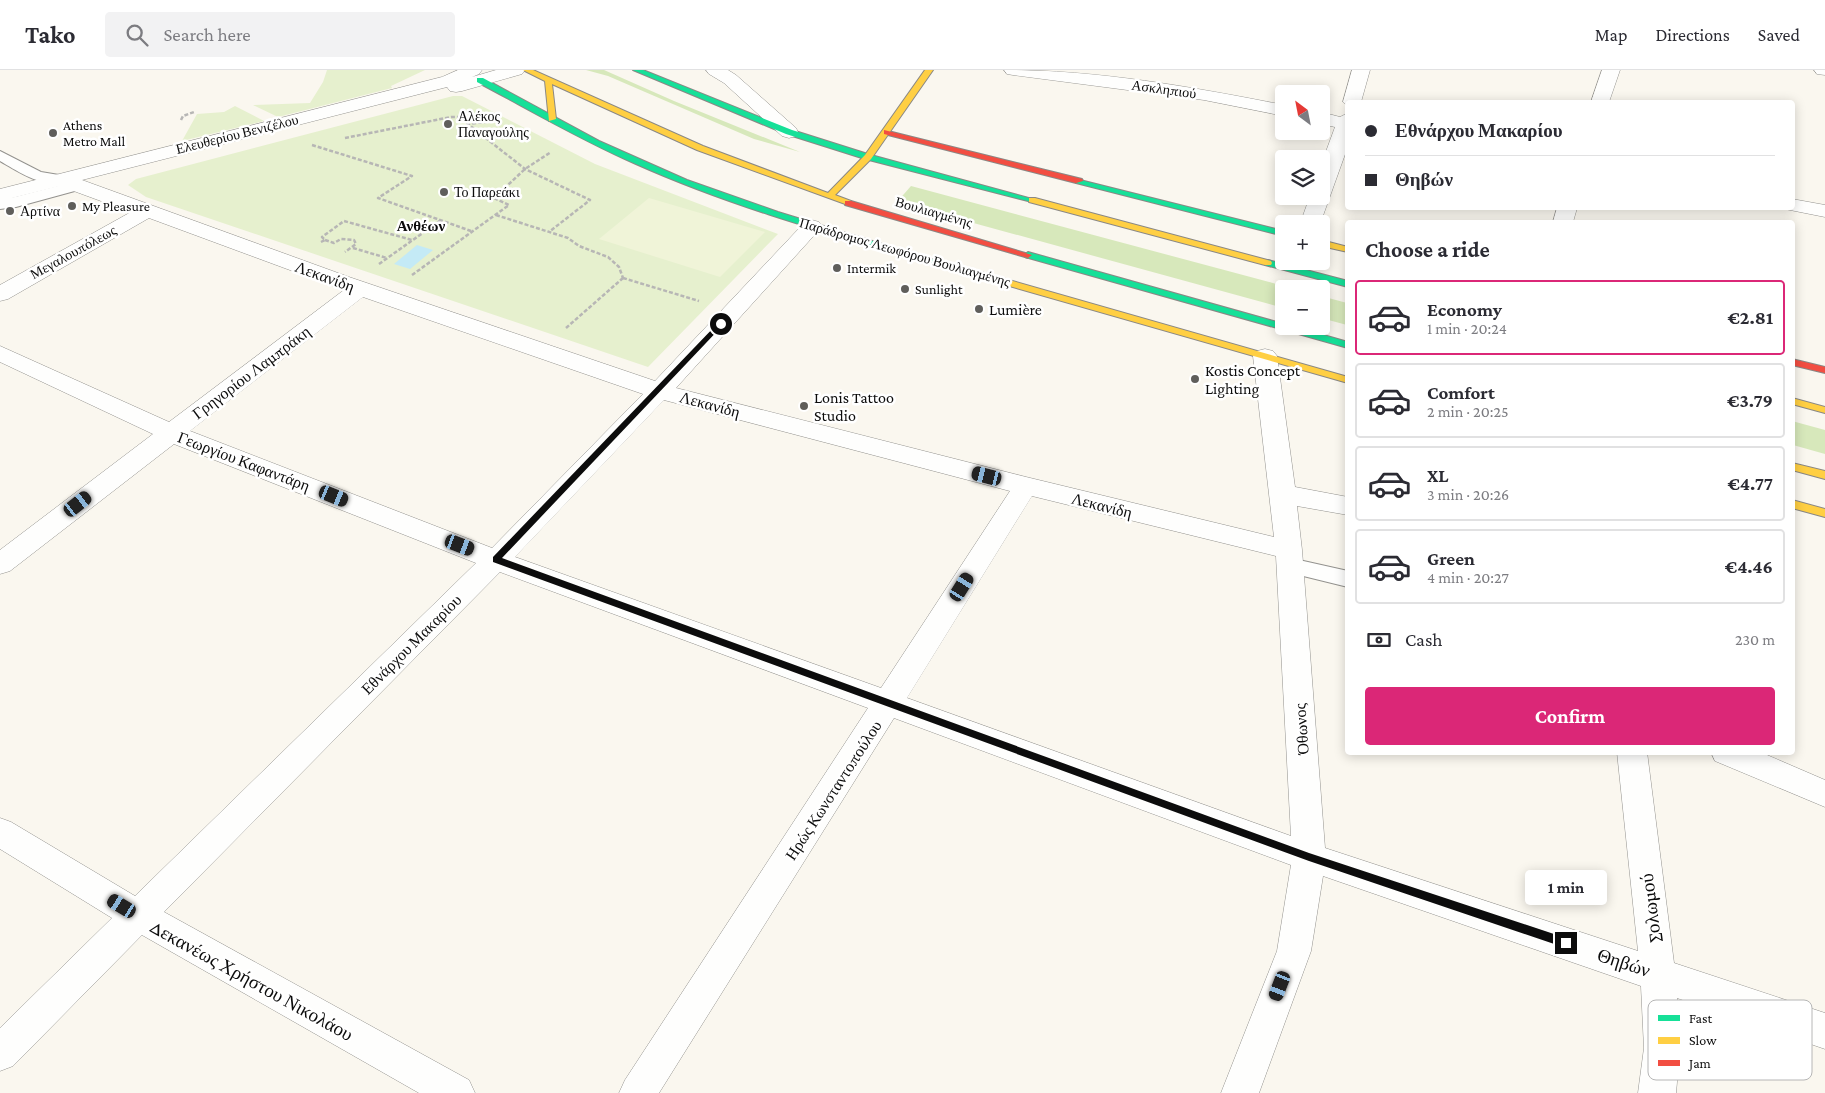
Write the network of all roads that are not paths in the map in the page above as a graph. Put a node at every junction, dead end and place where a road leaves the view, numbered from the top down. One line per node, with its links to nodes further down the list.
1 (516, 70): 9 (street, Ελευθερίου Βενιζέλου)
2 (527, 70): 10 (main road, Βουλιαγμένης)
3 (638, 70): 18 (main road)
4 (716, 70): 18 (street)
5 (929, 70): 19 (main road)
6 (1013, 70): 13 (street, Ασκληπιού)
7 (1361, 70): 11 (street)
8 (1610, 70): 12 (street)
9 (477, 75): 14 (main road, Παράδρομος Λεωφόρου Βουλιαγμένης); 24 (street, Ελευθερίου Βενιζέλου)
10 (548, 82): 14 (main road); 26 (main road, Βουλιαγμένης)
11 (1353, 100)
12 (1601, 100)
13 (1275, 109)
14 (552, 119): 31 (main road, Παράδρομος Λεωφόρου Βουλιαγμένης)
15 (1330, 119): 16 (street)
16 (1345, 122)
17 (1345, 127): 23 (street)
18 (789, 132): 21 (main road)
19 (887, 132): 21 (main road); 32 (main road)
20 (0, 155): 24 (lane)
21 (868, 157): 26 (main road); 35 (main road)
22 (0, 166): 24 (lane)
23 (1330, 168)
24 (55, 186): 25 (street, Ελευθερίου Βενιζέλου); 27 (lane); 29 (street, Λεκανίδη)
25 (0, 195)
26 (829, 197): 38 (main road, Βουλιαγμένης)
27 (0, 204)
28 (1795, 206): 30 (street)
29 (147, 210): 36 (street, Λεκανίδη); 37 (street, Μεγαλουπόλεως)
30 (1825, 211)
31 (812, 226): 40 (main road, Παράδρομος Λεωφόρου Βουλιαγμένης); 44 (street, Εθνάρχου Μακαρίου)
32 (1275, 232)
33 (1330, 245): 34 (main road)
34 (1345, 249)
35 (1345, 283)
36 (360, 289): 44 (street, Λεκανίδη); 47 (street, Γρηγορίου Λαμπράκη)
37 (0, 294)
38 (1345, 343)
39 (0, 353): 47 (street, Γεωργίου Καφαντάρη)
40 (1265, 356): 43 (main road, Παράδρομος Λεωφόρου Βουλιαγμένης); 51 (street, Όθωνος)
41 (1795, 363): 42 (main road)
42 (1825, 370)
43 (1345, 379)
44 (659, 391): 50 (street, Λεκανίδη); 56 (street, Εθνάρχου Μακαρίου)
45 (1795, 402): 46 (main road)
46 (1825, 410)
47 (171, 432): 56 (street, Γεωργίου Καφαντάρη); 57 (street, Γρηγορίου Λαμπράκη)
48 (1795, 467): 49 (main road)
49 (1825, 475)
50 (1026, 486): 55 (street, Λεκανίδη); 59 (street, Ηρώς Κωνσταντοπούλου)
51 (1283, 494): 52 (street); 55 (street, Όθωνος)
52 (1345, 505)
53 (1795, 505): 54 (main road)
54 (1825, 513)
55 (1290, 558): 58 (lane); 64 (street, Όθωνος)
56 (496, 560): 59 (street, Γεωργίου Καφαντάρη); 65 (street, Εθνάρχου Μακαρίου)
57 (0, 564)
58 (1345, 578)
59 (888, 704): 64 (street, Γεωργίου Καφαντάρη); 74 (street, Ηρώς Κωνσταντοπούλου)
60 (1632, 755): 66 (street, Σολωμού)
61 (1733, 755): 62 (street)
62 (1825, 794)
63 (0, 832): 65 (street, Δεκανέως Χρήστου Νικολάου)
64 (1309, 857): 66 (street, Θηβών); 75 (street, Όθωνος)
65 (137, 915): 71 (street, Εθνάρχου Μακαρίου); 73 (street, Δεκανέως Χρήστου Νικολάου)
66 (1658, 974): 67 (street, Σολωμού); 68 (street, Θηβών)
67 (1659, 1000)
68 (1734, 1000)
69 (1812, 1027): 70 (street, Θηβών)
70 (1825, 1031)
71 (0, 1052)
72 (1658, 1080): 76 (street, Σολωμού)
73 (456, 1093)
74 (638, 1093)
75 (1240, 1093)
76 (1657, 1093)

